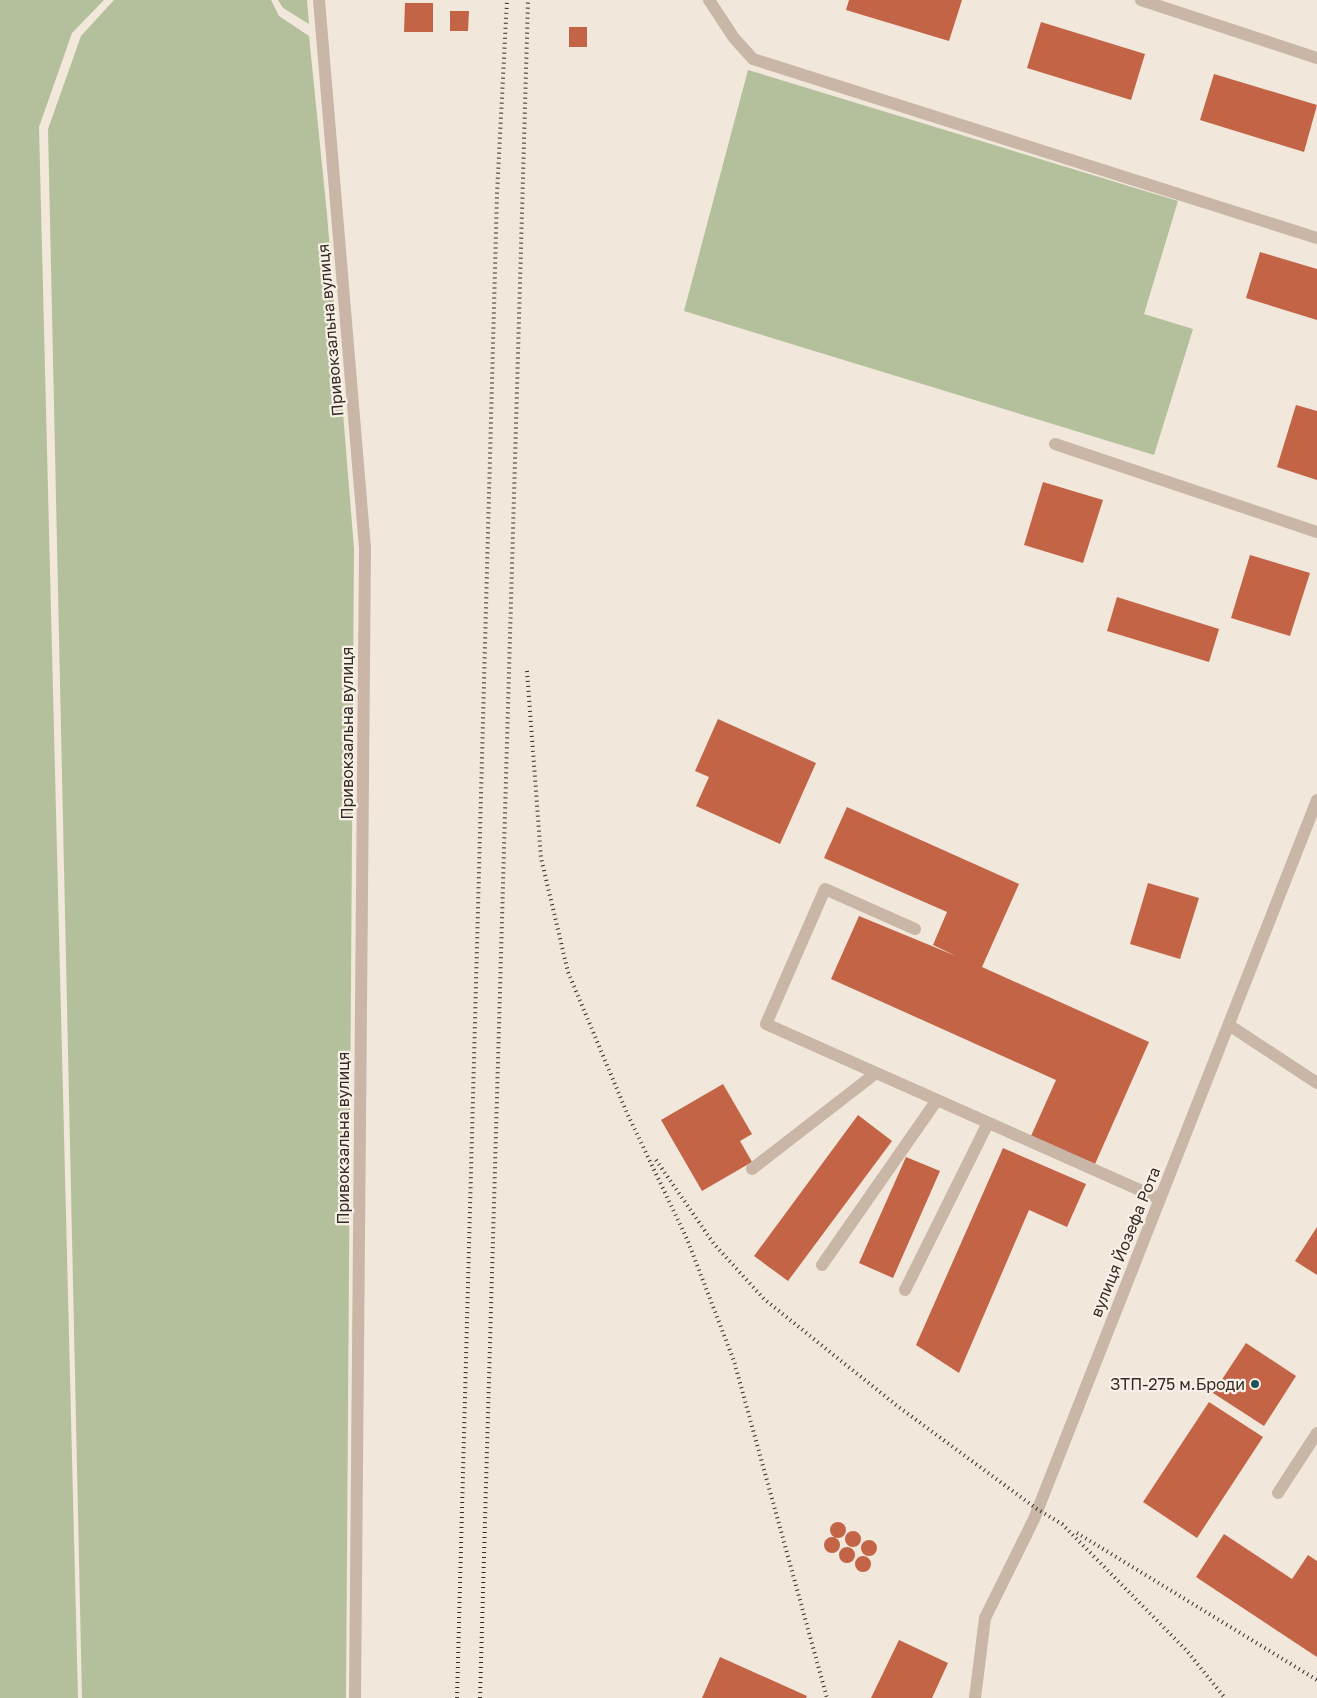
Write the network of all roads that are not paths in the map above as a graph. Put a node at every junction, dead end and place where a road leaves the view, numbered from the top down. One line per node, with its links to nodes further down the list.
1 (320, 0): 21 (street, Привокзальна вулиця)
2 (709, 0): 5 (street)
3 (1141, 0): 4 (street)
4 (1317, 58)
5 (1317, 238)
6 (1055, 444): 7 (street)
7 (1317, 532)
8 (1317, 800): 10 (street, вулиця Йозефа Рота)
9 (915, 929): 11 (street)
10 (1229, 1025): 12 (street); 16 (street, вулиця Йозефа Рота)
11 (876, 1073): 13 (street); 15 (street)
12 (1317, 1083)
13 (937, 1100): 14 (street); 17 (street)
14 (988, 1123): 16 (street); 18 (street)
15 (752, 1169)
16 (1160, 1199): 22 (street, вулиця Йозефа Рота)
17 (822, 1265)
18 (905, 1290)
19 (1317, 1433): 20 (street)
20 (1278, 1493)
21 (355, 1698)
22 (975, 1698)

